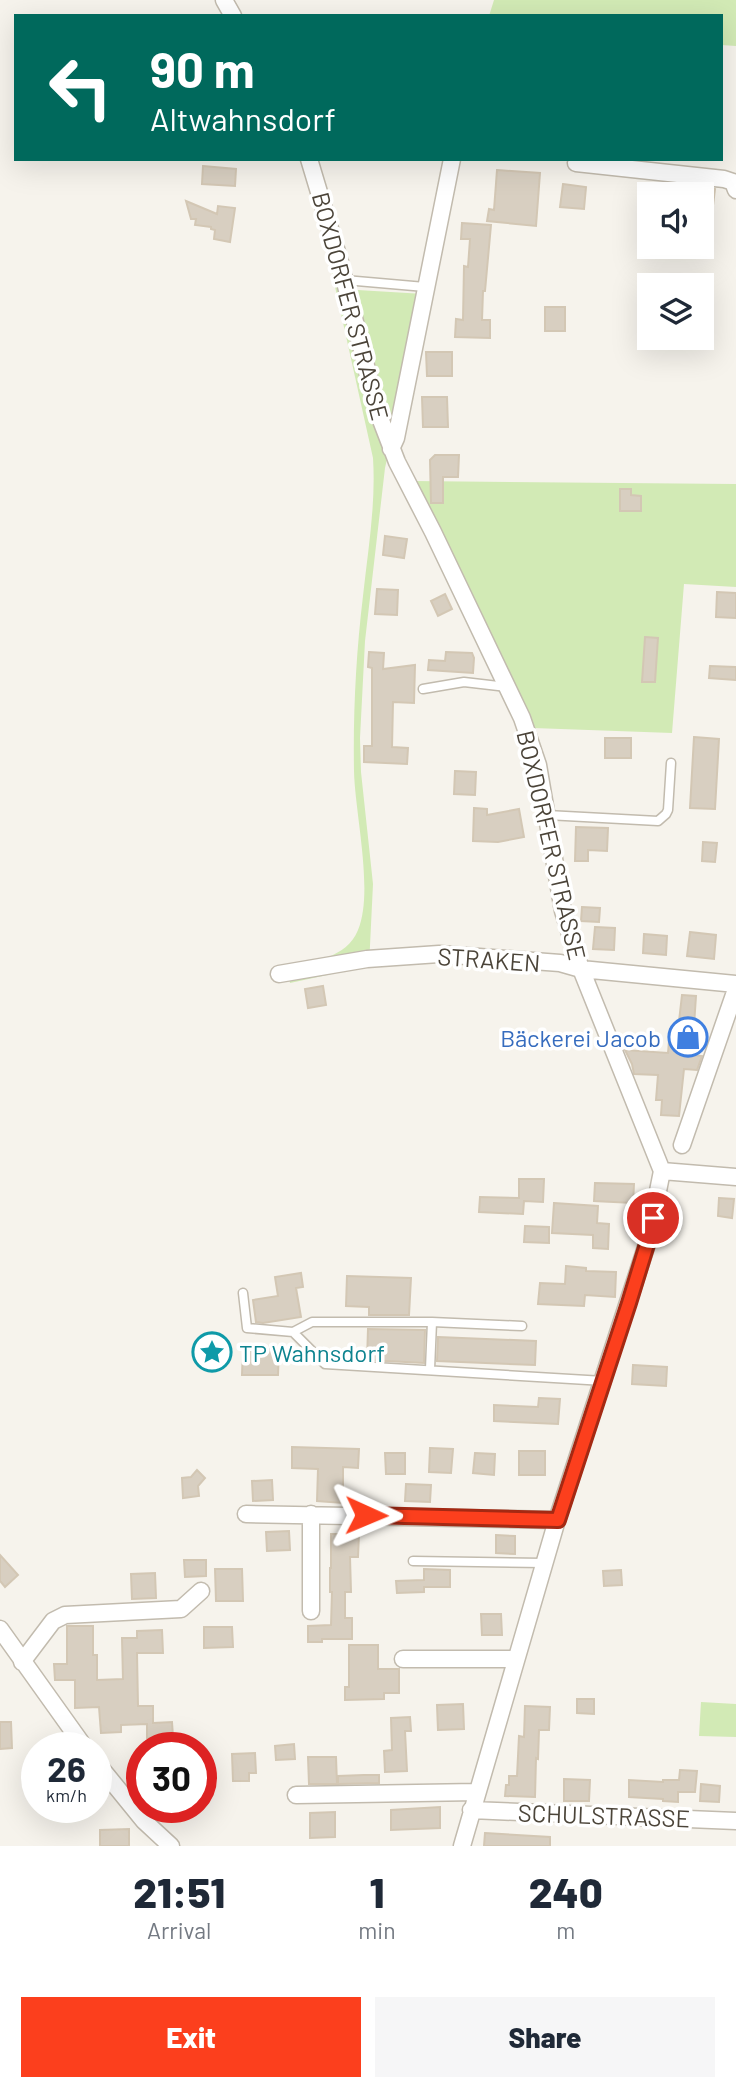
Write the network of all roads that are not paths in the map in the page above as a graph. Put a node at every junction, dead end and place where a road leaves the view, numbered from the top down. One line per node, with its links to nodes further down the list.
1 (310, 161): 5 (street, BOXDORFER STRASSE)
2 (452, 161): 6 (street, BOXDORFER STRASSE)
3 (576, 163): 4 (street)
4 (736, 190)
5 (345, 280): 6 (lane); 7 (street, BOXDORFER STRASSE)
6 (425, 287): 7 (street, BOXDORFER STRASSE)
7 (391, 449): 8 (street, BOXDORFER STRASSE)
8 (507, 687): 9 (lane); 11 (street, BOXDORFER STRASSE)
9 (423, 689)
10 (671, 763): 11 (lane)
11 (547, 815): 12 (street, BOXDORFER STRASSE)
12 (582, 969): 13 (street, STRAKEN); 14 (street, STRAKEN); 17 (street, BOXDORFER STRASSE)
13 (279, 974)
14 (736, 984)
15 (736, 989): 16 (street)
16 (682, 1145)
17 (662, 1171): 18 (street); 24 (street)
18 (736, 1177)
19 (243, 1293): 22 (lane)
20 (432, 1322): 21 (lane); 22 (lane); 23 (lane)
21 (522, 1326)
22 (293, 1332): 23 (lane)
23 (430, 1369): 24 (lane)
24 (604, 1381): 27 (street)
25 (246, 1514): 26 (street)
26 (311, 1514): 27 (street); 31 (street)
27 (558, 1520): 29 (street)
28 (413, 1561): 29 (lane)
29 (544, 1563): 34 (street)
30 (201, 1591): 35 (street)
31 (311, 1611)
32 (0, 1629): 35 (street)
33 (403, 1659): 34 (street)
34 (515, 1659): 38 (street)
35 (22, 1662): 36 (street)
36 (73, 1732)
37 (112, 1782): 42 (street)
38 (477, 1792): 39 (street); 40 (street)
39 (296, 1795)
40 (471, 1810): 41 (street, SCHULSTRASSE); 43 (street)
41 (736, 1821)
42 (172, 1846)
43 (462, 1846)

